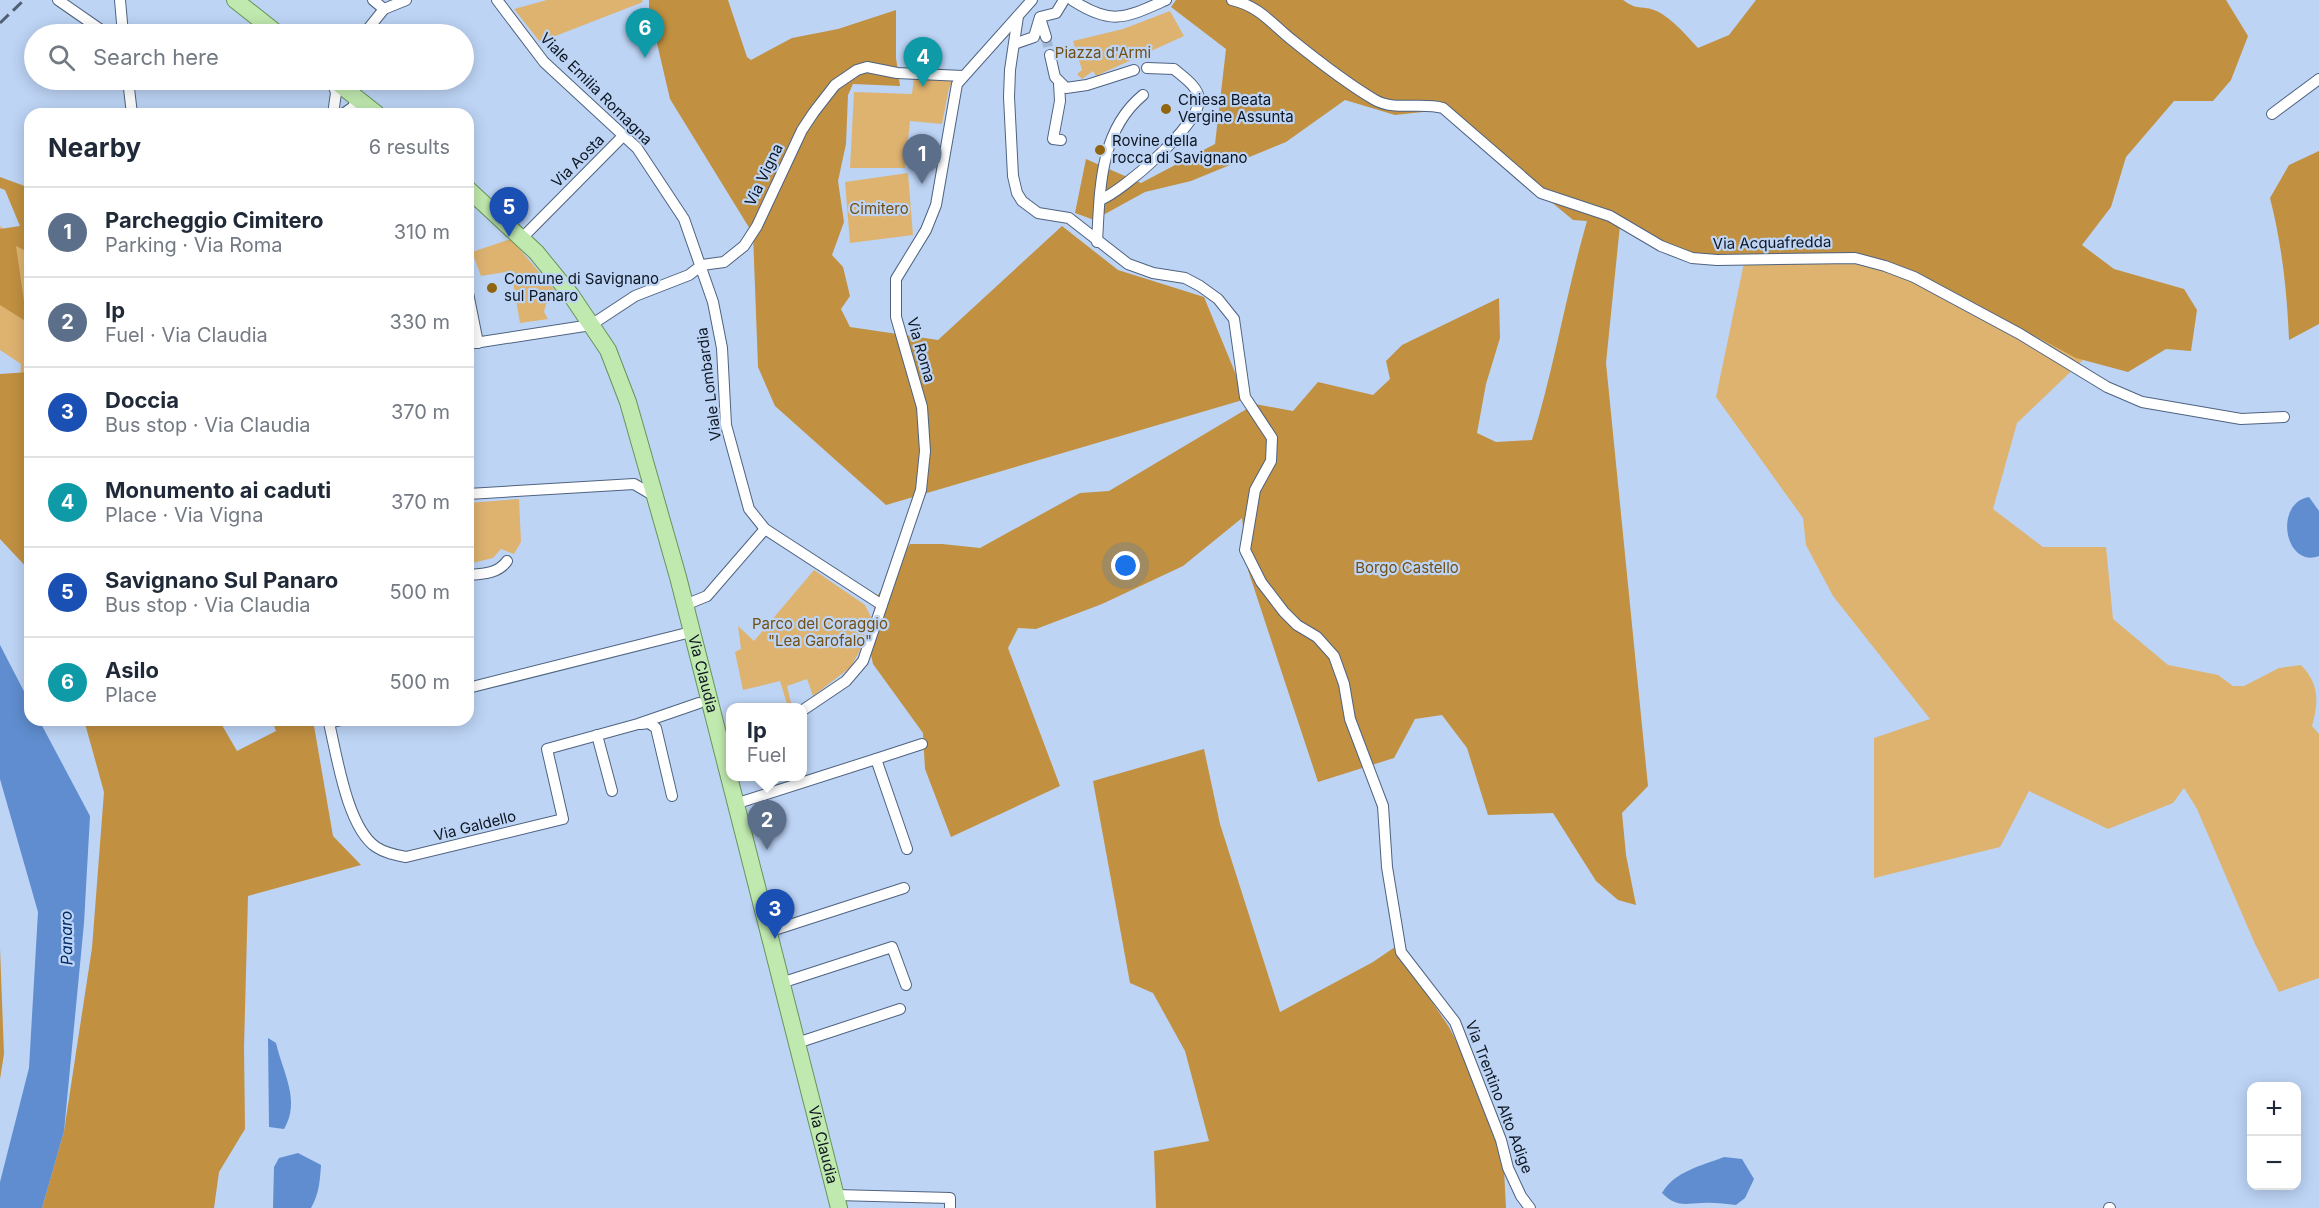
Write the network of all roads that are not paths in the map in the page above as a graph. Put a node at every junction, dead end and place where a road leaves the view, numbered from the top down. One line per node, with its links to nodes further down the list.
1 (58, 0): 15 (street)
2 (120, 0): 16 (street)
3 (235, 0): 17 (main road)
4 (373, 0): 12 (street)
5 (406, 0): 12 (street)
6 (497, 0): 37 (street, Viale Emilia Romagna)
7 (1032, 0): 13 (street, Via Roma)
8 (1064, 0): 14 (street)
9 (1072, 0): 10 (street)
10 (1166, 0)
11 (1232, 0): 46 (street, Via Acquafredda)
12 (384, 9): 18 (street)
13 (1018, 16): 20 (street, Via Trentino Alto Adige); 24 (street, Via Roma)
14 (1040, 17): 19 (street); 20 (street)
15 (93, 24)
16 (122, 24)
17 (265, 24)
18 (372, 24)
19 (1046, 38)
20 (1014, 44): 42 (street, Via Trentino Alto Adige)
21 (1050, 55): 26 (street)
22 (1148, 68): 40 (street)
23 (1134, 70): 26 (street)
24 (963, 76): 43 (street, Via Vigna); 54 (street, Via Roma)
25 (2319, 79): 36 (street)
26 (1059, 83): 38 (street)
27 (129, 90): 32 (street)
28 (335, 90): 33 (street)
29 (346, 90): 31 (main road)
30 (1143, 94): 40 (street)
31 (357, 98): 34 (street); 35 (main road)
32 (131, 108)
33 (338, 108)
34 (351, 108)
35 (370, 108)
36 (2272, 114)
37 (624, 135): 41 (street, Via Aosta); 43 (street, Viale Emilia Romagna)
38 (1061, 140)
39 (474, 195): 44 (main road, Via Claudia)
40 (1100, 200): 42 (street)
41 (527, 233)
42 (1097, 242): 79 (street, Via Trentino Alto Adige)
43 (702, 266): 44 (street, Via Vigna); 51 (street, Viale Lombardia)
44 (591, 325): 45 (street); 47 (main road, Via Claudia)
45 (474, 344)
46 (2284, 417)
47 (648, 470): 48 (street); 50 (main road, Via Claudia)
48 (634, 484): 49 (street); 50 (street)
49 (474, 494)
50 (656, 497): 55 (main road, Via Claudia)
51 (765, 529): 54 (street); 55 (street)
52 (507, 561): 53 (street)
53 (474, 574)
54 (882, 605): 59 (street, Via Roma)
55 (685, 606): 56 (main road, Via Claudia)
56 (691, 632): 57 (street); 64 (main road, Via Claudia)
57 (474, 686)
58 (699, 704): 60 (street, Via Galdello)
59 (807, 707)
60 (638, 724): 62 (street, Via Galdello); 68 (street)
61 (329, 726): 62 (street, Via Galdello)
62 (597, 735): 67 (street)
63 (922, 744): 65 (street)
64 (726, 752)
65 (876, 759): 69 (street); 70 (street)
66 (731, 781): 69 (main road, Via Claudia)
67 (612, 791)
68 (672, 796)
69 (735, 804): 72 (main road, Via Claudia)
70 (907, 849)
71 (904, 888): 72 (street)
72 (768, 932): 73 (main road, Via Claudia)
73 (780, 983): 74 (street); 76 (main road, Via Claudia)
74 (906, 985)
75 (900, 1009): 76 (street)
76 (797, 1043): 77 (main road, Via Claudia)
77 (837, 1202): 78 (street)
78 (950, 1208)
79 (1530, 1208)

